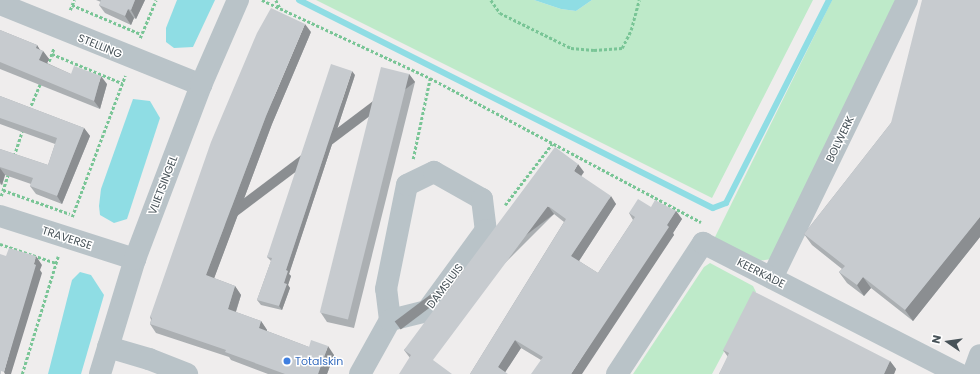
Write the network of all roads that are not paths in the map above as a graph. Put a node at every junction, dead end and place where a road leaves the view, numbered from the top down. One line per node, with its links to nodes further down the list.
1 (238, 0): 4 (street, VLIETSINGEL)
2 (907, 0): 7 (street, BOLWERK)
3 (0, 4): 4 (street, STELLING)
4 (200, 85): 6 (street, VLIETSINGEL)
5 (0, 216): 6 (street, TRAVERSE)
6 (135, 259): 9 (street, VLIETSINGEL)
7 (772, 278): 14 (street, KEERKADE); 15 (street, KEERKADE)
8 (390, 320): 8 (street, DAMSLUIS); 13 (street)
9 (108, 347): 11 (street, VLIETSINGEL); 12 (street)
10 (980, 355): 16 (street)
11 (100, 374)
12 (187, 374)
13 (360, 374)
14 (617, 374)
15 (959, 374)
16 (973, 374)

